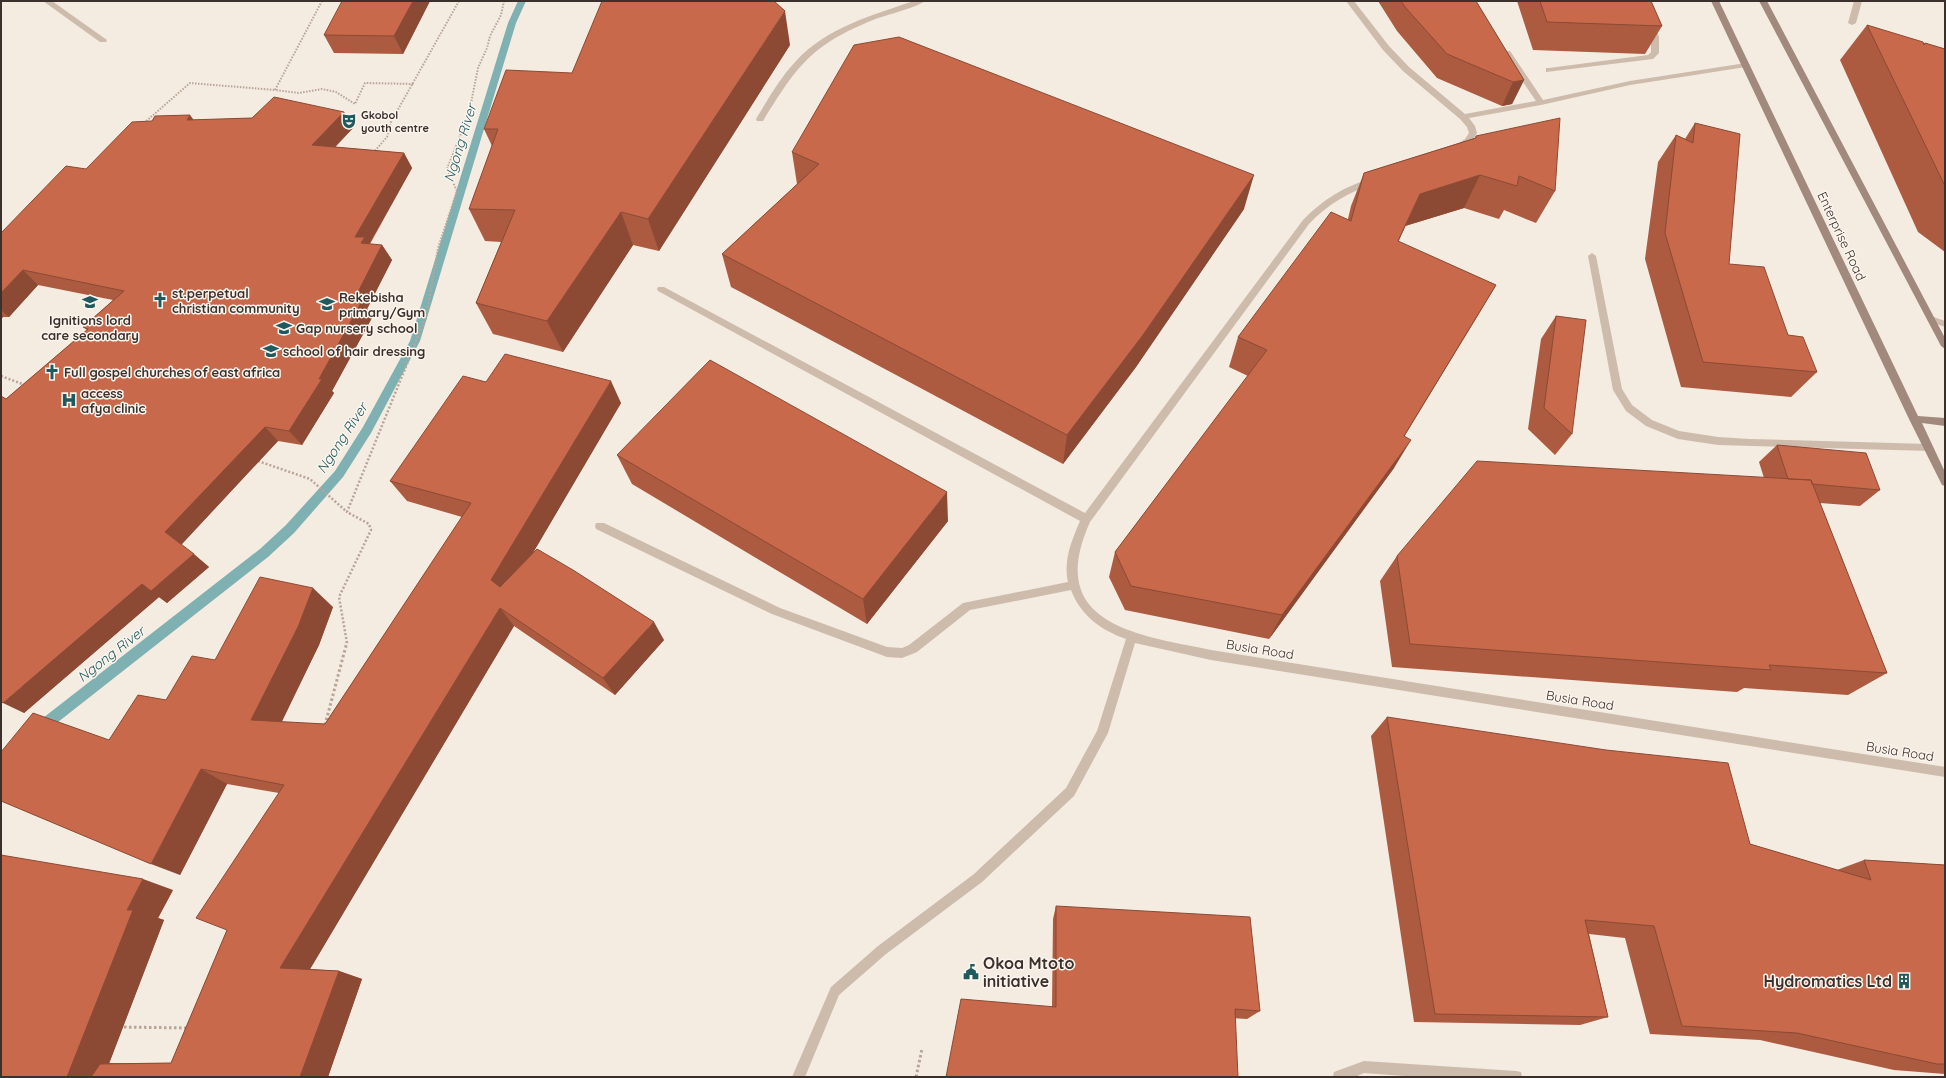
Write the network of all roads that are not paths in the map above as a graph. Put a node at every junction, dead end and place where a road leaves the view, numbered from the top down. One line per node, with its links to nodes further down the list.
1 (47, 1): 9 (lane)
2 (921, 1): 15 (lane)
3 (1350, 1): 14 (lane)
4 (1641, 1): 12 (lane)
5 (1715, 1): 11 (main road, Enterprise Road)
6 (1763, 1): 20 (main road)
7 (1858, 1): 8 (lane)
8 (1852, 23)
9 (103, 40)
10 (1502, 46): 13 (lane)
11 (1746, 65): 13 (lane); 23 (main road, Enterprise Road)
12 (1549, 70)
13 (1541, 103): 14 (lane)
14 (1463, 117): 16 (lane)
15 (760, 119)
16 (1448, 151)
17 (1384, 176): 27 (lane, Busia Road)
18 (1592, 256): 25 (lane)
19 (661, 289): 27 (lane)
20 (1931, 319): 21 (lane); 22 (main road)
21 (1945, 324)
22 (1945, 346)
23 (1914, 419): 24 (main road); 25 (main road, Enterprise Road)
24 (1945, 422)
25 (1928, 448): 26 (main road, Enterprise Road)
26 (1945, 482)
27 (1086, 519): 29 (lane, Busia Road)
28 (600, 526): 29 (lane)
29 (1074, 586): 30 (lane, Busia Road)
30 (1132, 638): 31 (lane, Busia Road); 32 (lane)
31 (1945, 772)
32 (798, 1077)
33 (1339, 1077): 34 (lane)
34 (1516, 1077)

